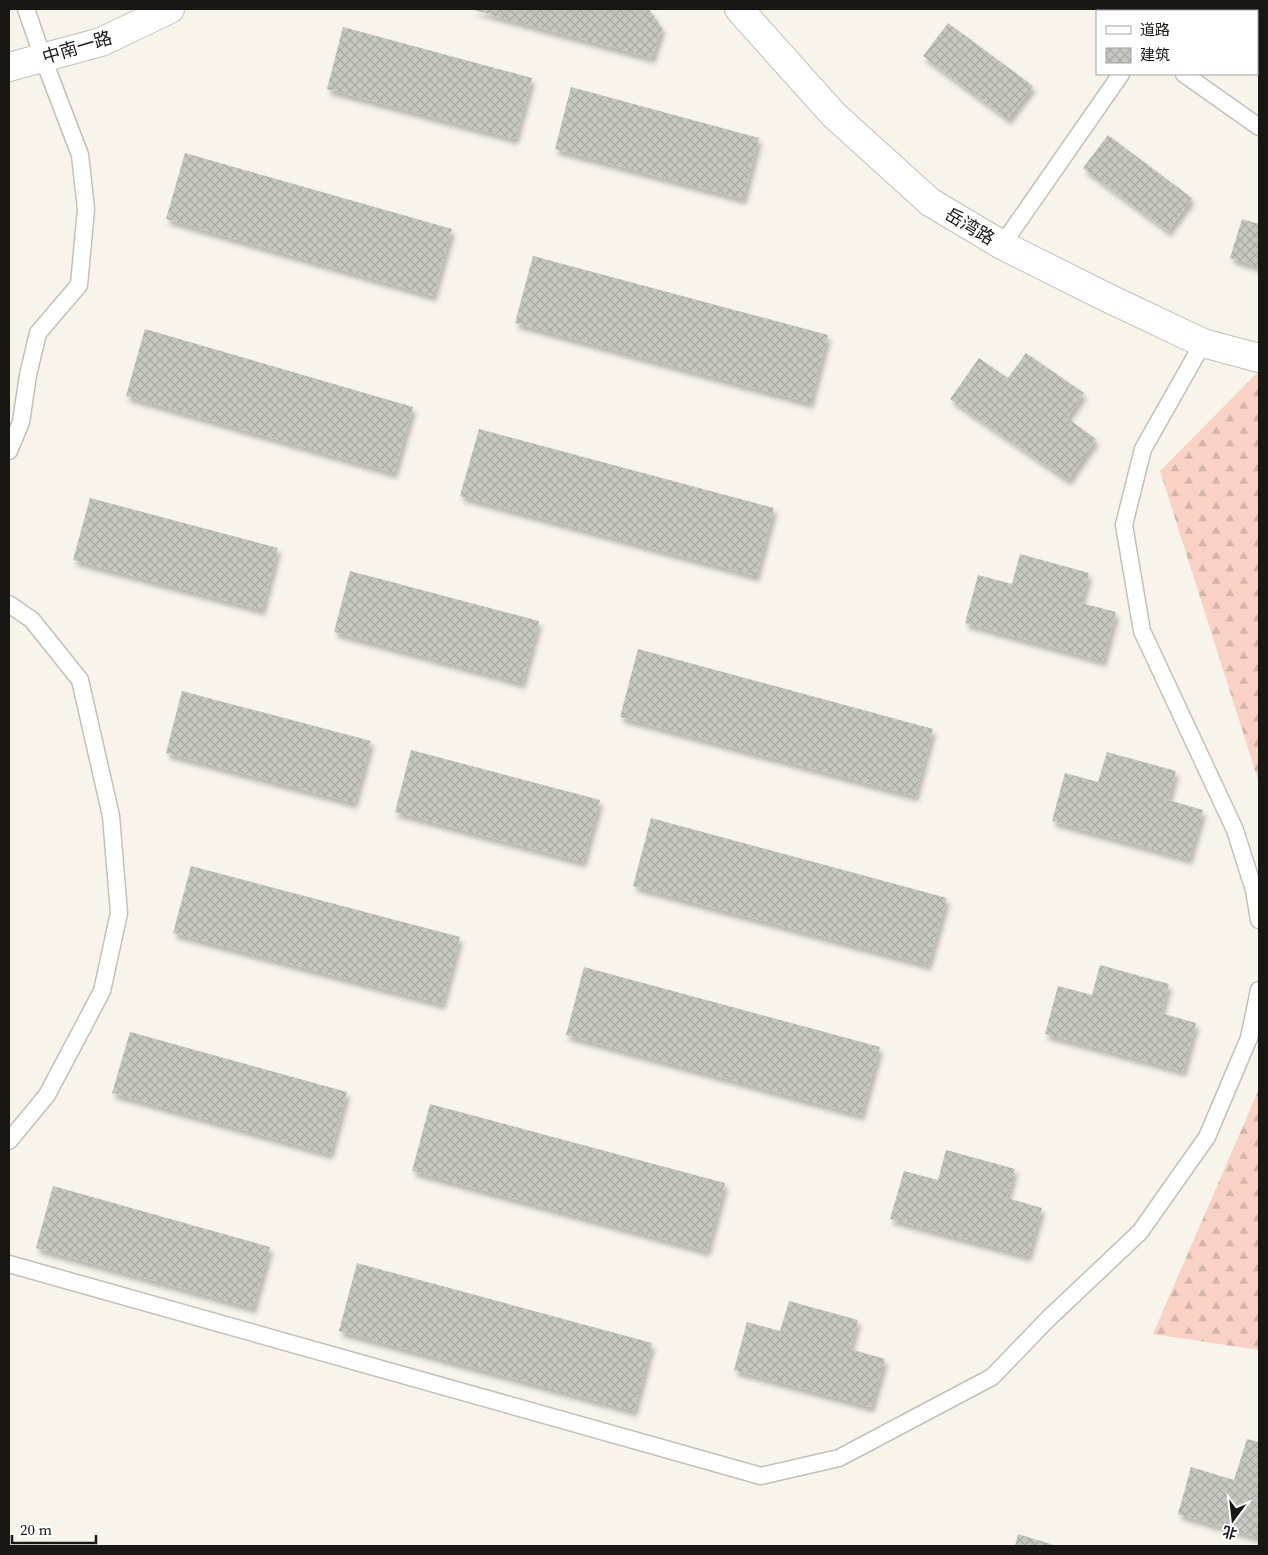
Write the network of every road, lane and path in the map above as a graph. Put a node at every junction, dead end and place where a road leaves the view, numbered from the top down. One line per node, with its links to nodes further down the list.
1 (26, 9): 4 (lane)
2 (170, 9): 4 (street, 中南一路)
3 (739, 9): 9 (street, 岳湾路)
4 (43, 58): 5 (street, 中南一路); 12 (lane)
5 (9, 67)
6 (1120, 75): 9 (lane)
7 (1185, 75): 8 (lane)
8 (1259, 127)
9 (1002, 245): 10 (street, 岳湾路)
10 (1204, 342): 11 (street, 岳湾路); 14 (lane)
11 (1259, 358)
12 (9, 451)
13 (9, 604): 16 (lane)
14 (1259, 920)
15 (1259, 990): 17 (lane)
16 (9, 1141)
17 (9, 1264)

